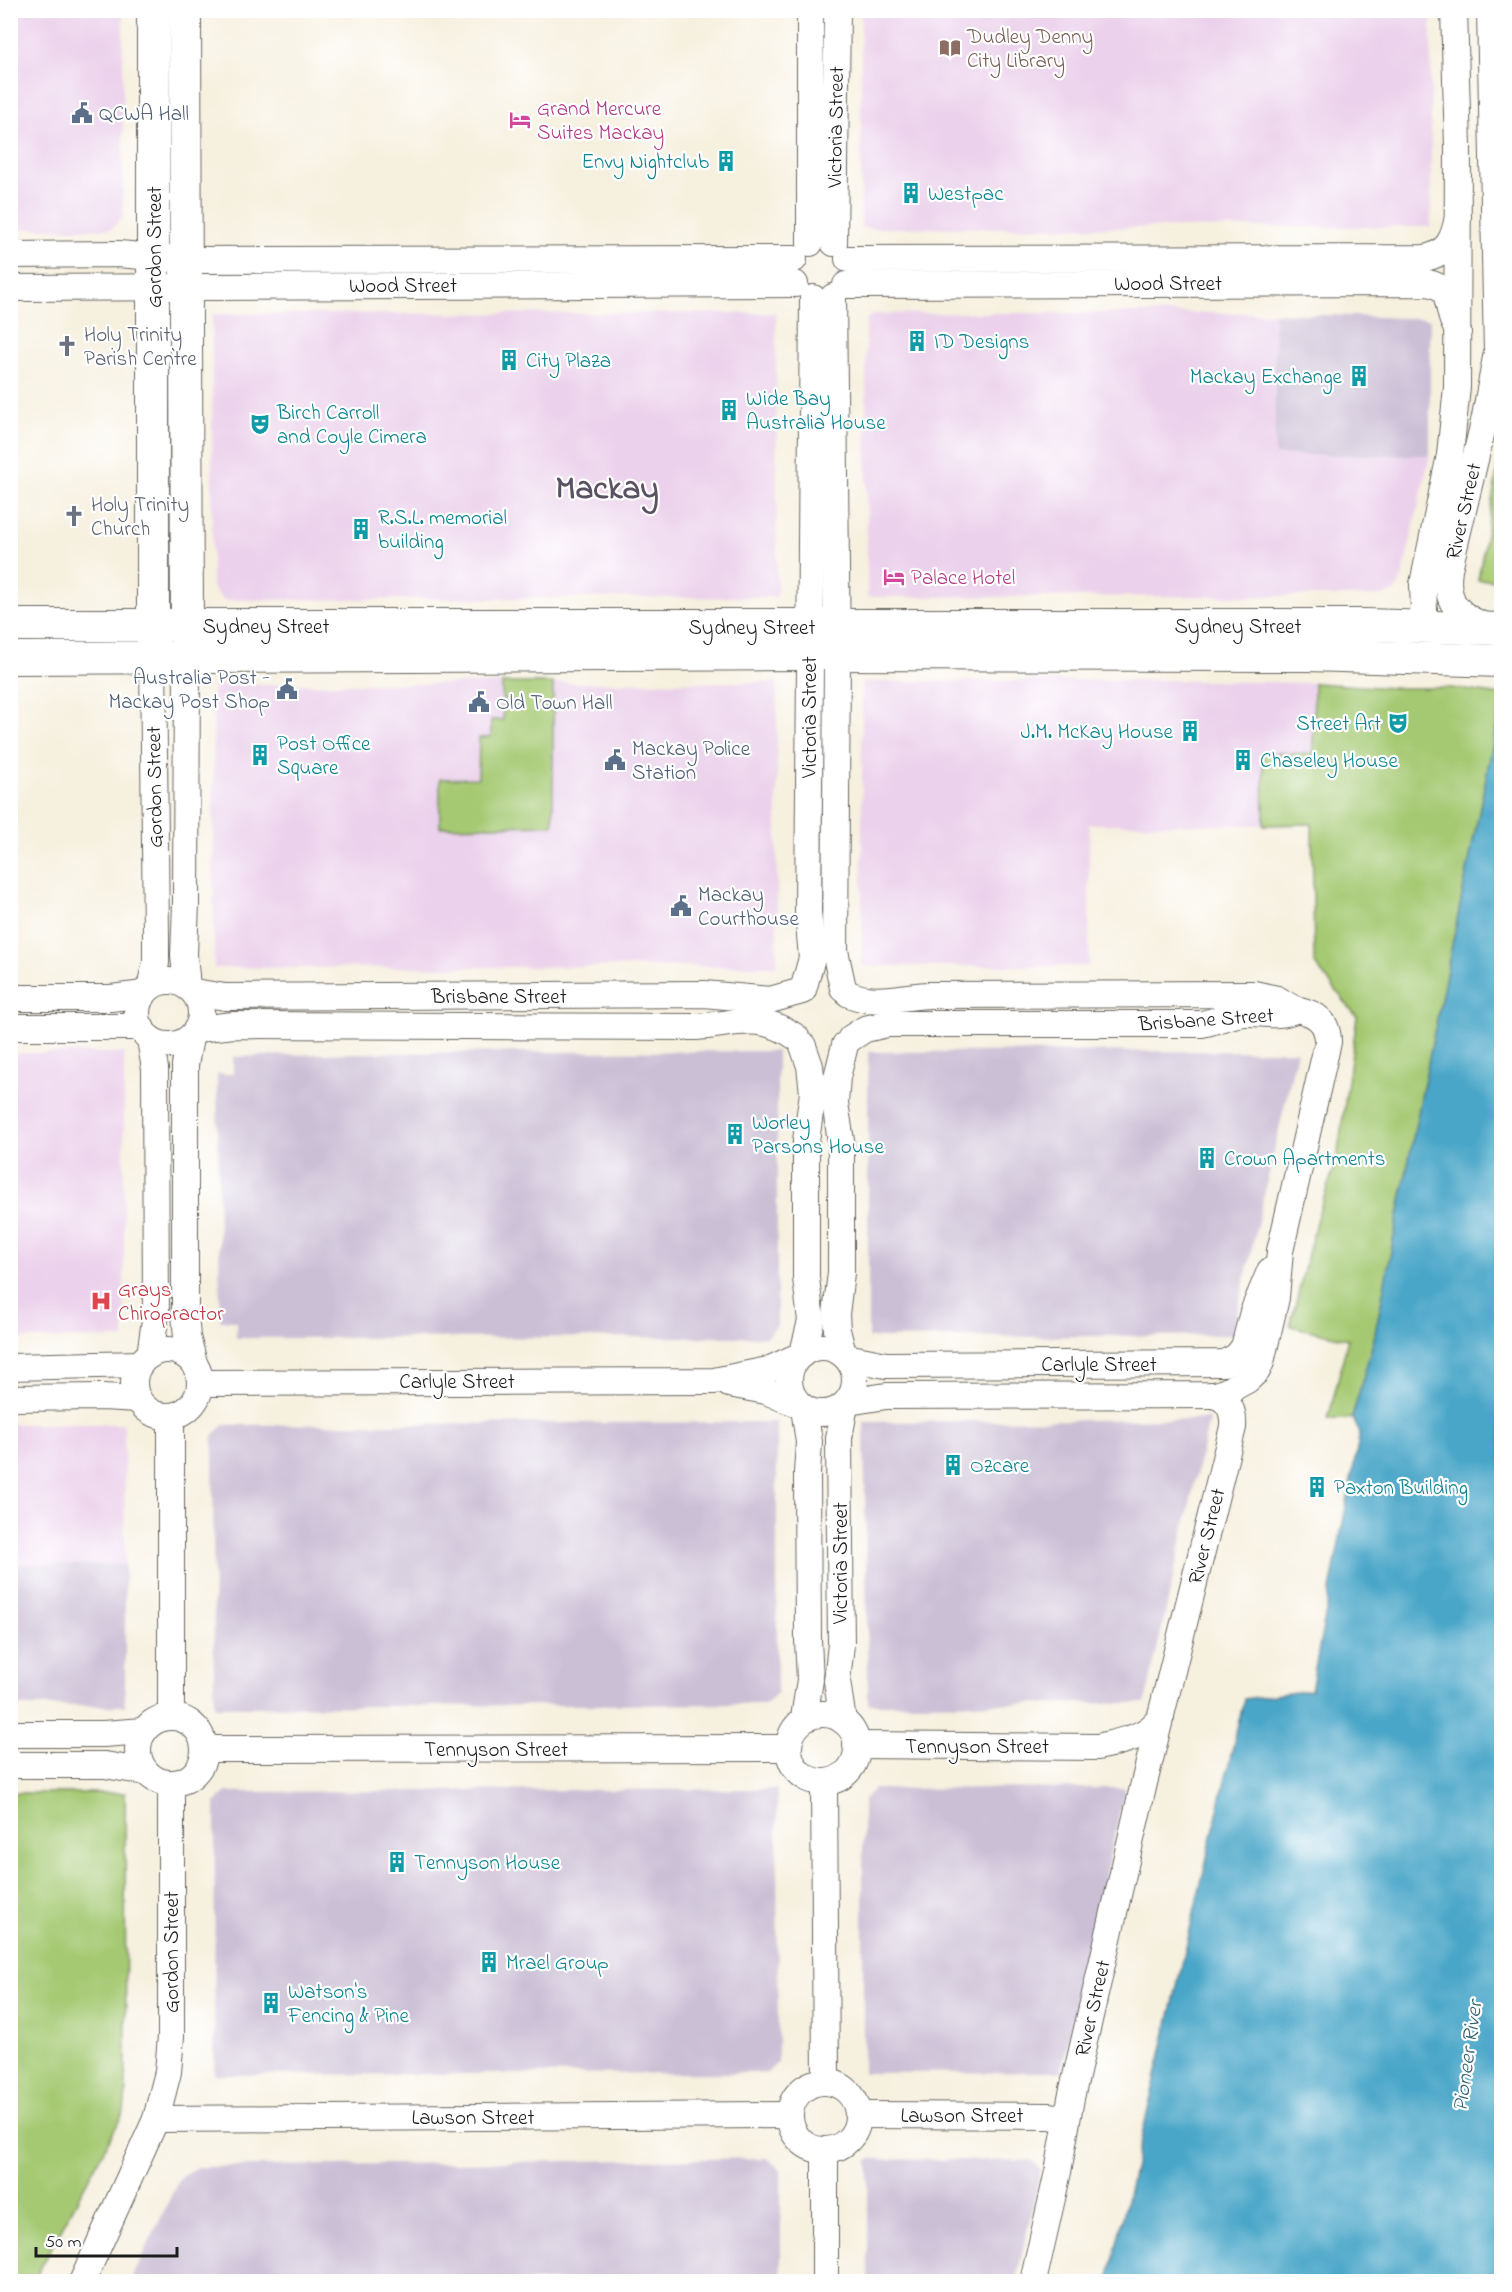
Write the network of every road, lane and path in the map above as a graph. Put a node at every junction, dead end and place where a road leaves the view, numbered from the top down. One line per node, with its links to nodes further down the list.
1 (153, 10): 14 (main road, Gordon Street)
2 (185, 10): 15 (main road, Gordon Street)
3 (810, 10): 13 (street, Victoria Street)
4 (837, 10): 13 (street, Victoria Street)
5 (1454, 10): 7 (street, River Street)
6 (1490, 10): 20 (street, River Street)
7 (1458, 217): 12 (street, Wood Street); 22 (street, River Street)
8 (10, 255): 14 (street, Wood Street)
9 (973, 258): 10 (street, Wood Street); 13 (street, Wood Street); 17 (street)
10 (1039, 258): 11 (street, Wood Street); 18 (street)
11 (1136, 258): 12 (street, Wood Street); 19 (street)
12 (1260, 258): 16 (street)
13 (822, 271): 15 (street, Wood Street); 17 (street, Wood Street); 29 (street, Victoria Street)
14 (154, 272): 15 (street, Wood Street); 21 (street, Wood Street); 25 (main road, Gordon Street)
15 (186, 273): 26 (main road, Gordon Street)
16 (1260, 283): 19 (street, Wood Street); 22 (street, Wood Street)
17 (973, 284): 18 (street, Wood Street)
18 (1039, 284): 19 (street, Wood Street)
19 (1135, 284)
20 (1496, 286): 22 (street); 28 (street, River Street)
21 (10, 288)
22 (1458, 335): 27 (street, River Street)
23 (10, 625): 25 (main road, Sydney Street)
24 (1295, 625): 27 (main road, Sydney Street); 29 (main road, Sydney Street); 30 (main road)
25 (153, 626): 26 (main road, Sydney Street); 32 (main road, Gordon Street)
26 (187, 626): 29 (main road, Sydney Street); 33 (main road, Gordon Street)
27 (1427, 627): 28 (main road, Sydney Street); 34 (main road)
28 (1497, 629)
29 (823, 641): 30 (main road, Sydney Street); 33 (main road, Sydney Street); 37 (street, Victoria Street); 38 (street, Victoria Street)
30 (1309, 655): 34 (main road, Sydney Street)
31 (10, 658): 32 (main road, Sydney Street)
32 (153, 658): 33 (main road, Sydney Street); 36 (street, Gordon Street)
33 (187, 658): 35 (street, Gordon Street)
34 (1489, 661)
35 (191, 989): 36 (street); 37 (street, Brisbane Street); 45 (street)
36 (147, 991): 40 (street); 44 (street)
37 (803, 991): 38 (street); 46 (street)
38 (846, 991): 39 (street, Brisbane Street); 47 (street)
39 (1213, 994): 41 (street, Brisbane Street); 42 (street)
40 (10, 998)
41 (1297, 1010): 42 (street, Brisbane Street); 48 (street)
42 (1215, 1020): 47 (street, Brisbane Street)
43 (10, 1027): 44 (street)
44 (146, 1033): 45 (street); 51 (street)
45 (194, 1033): 46 (street, Brisbane Street); 54 (street)
46 (799, 1041): 47 (street); 49 (street)
47 (848, 1041): 50 (street)
48 (1280, 1251): 52 (street, Carlyle Street); 56 (street)
49 (802, 1354): 50 (street); 55 (street, Carlyle Street); 60 (street)
50 (845, 1356): 52 (street, Carlyle Street); 59 (street)
51 (145, 1359): 53 (street); 54 (street); 58 (street)
52 (1201, 1364): 56 (street)
53 (10, 1367)
54 (197, 1373): 55 (street, Carlyle Street); 61 (street)
55 (714, 1381): 60 (street, Carlyle Street)
56 (1206, 1395): 59 (street, Carlyle Street); 62 (street, River Street)
57 (10, 1398): 58 (street)
58 (138, 1399): 61 (street)
59 (846, 1403): 60 (street); 65 (street, Victoria Street)
60 (803, 1407): 64 (street, Victoria Street)
61 (171, 1417): 63 (street)
62 (1161, 1716): 69 (street, Tennyson Street); 76 (street, River Street)
63 (171, 1717): 66 (street); 71 (street)
64 (804, 1719): 65 (street); 70 (street)
65 (843, 1721): 68 (street)
66 (144, 1731): 67 (street); 73 (street)
67 (10, 1734)
68 (856, 1746): 69 (street, Tennyson Street); 74 (street)
69 (1098, 1747): 76 (street, Tennyson Street)
70 (789, 1748): 71 (street, Tennyson Street); 74 (street)
71 (204, 1749): 75 (street)
72 (10, 1765): 73 (street)
73 (146, 1772): 75 (street)
74 (824, 1782): 77 (street)
75 (171, 1783): 80 (street, Gordon Street)
76 (1144, 1784): 81 (street, River Street)
77 (826, 2082): 78 (street); 79 (street)
78 (790, 2115): 80 (street, Lawson Street); 82 (street)
79 (858, 2115): 81 (street, Lawson Street); 82 (street)
80 (156, 2119): 83 (street, Gordon Street)
81 (1067, 2119): 85 (street, River Street); 86 (street, River Street)
82 (825, 2150): 84 (street)
83 (82, 2282)
84 (825, 2282)
85 (1033, 2282)
86 (1046, 2282)

